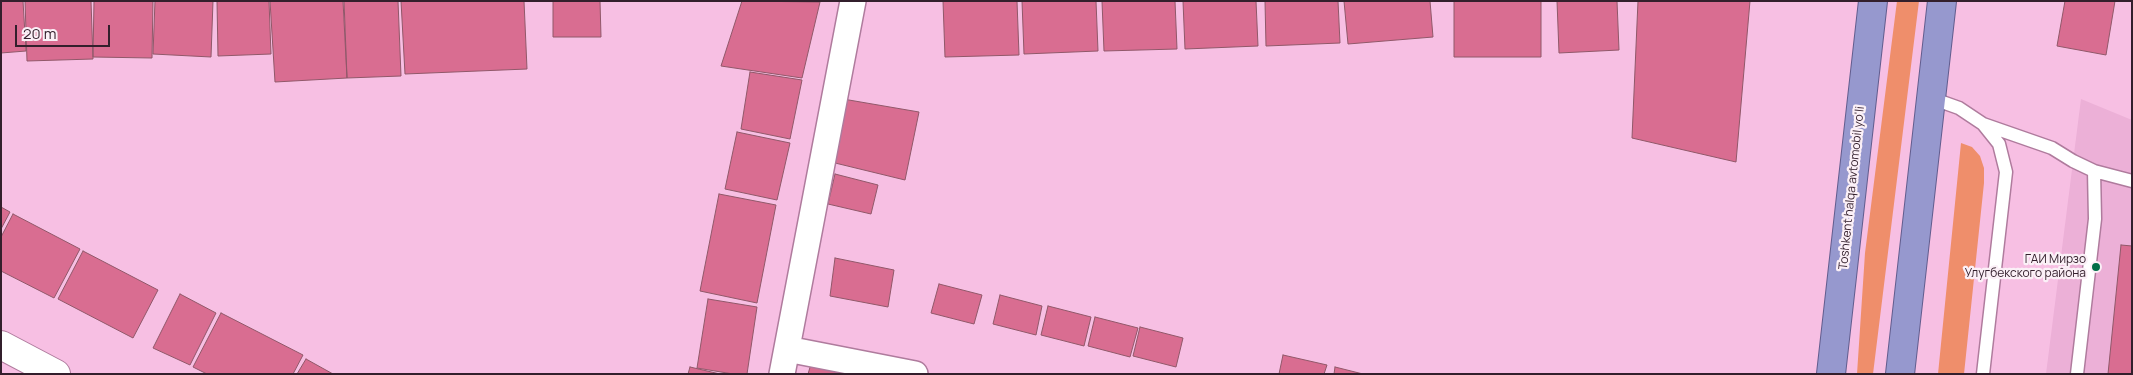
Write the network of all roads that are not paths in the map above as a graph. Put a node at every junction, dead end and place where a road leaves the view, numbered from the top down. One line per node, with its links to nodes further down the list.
1 (853, 1): 9 (street)
2 (1873, 1): 13 (highway, Toshkent halqa avtomobil yo'li)
3 (1942, 1): 4 (highway)
4 (1931, 98): 5 (lane); 14 (highway)
5 (1983, 124): 6 (lane); 15 (lane)
6 (2094, 171): 7 (lane); 16 (lane)
7 (2132, 180)
8 (1, 345): 10 (street)
9 (787, 349): 11 (street); 12 (street)
10 (56, 374)
11 (782, 374)
12 (915, 374)
13 (1831, 374)
14 (1900, 374)
15 (1983, 374)
16 (2077, 374)

